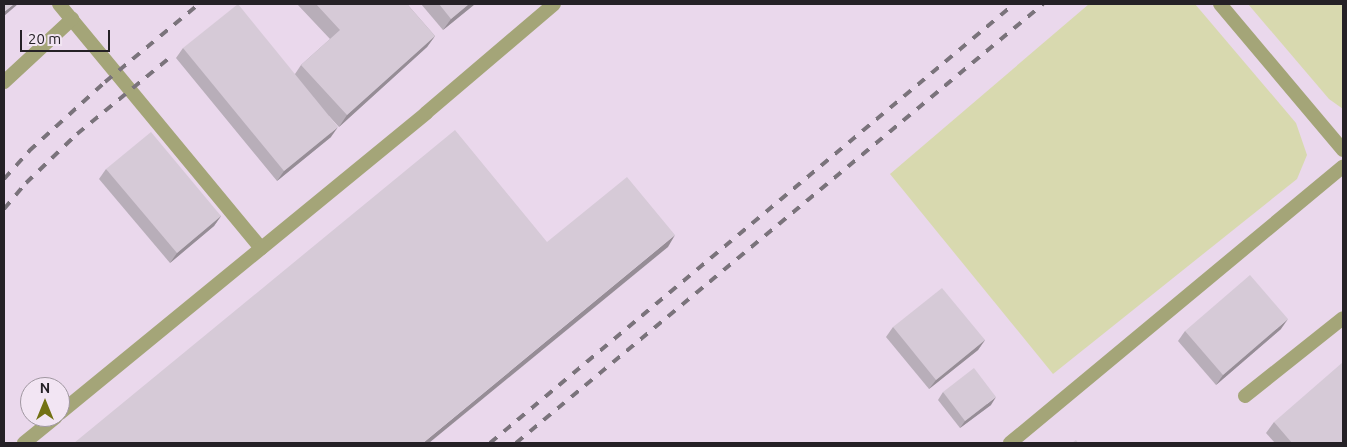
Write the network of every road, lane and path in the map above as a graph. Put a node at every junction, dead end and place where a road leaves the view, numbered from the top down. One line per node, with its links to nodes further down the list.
1 (59, 4): 4 (lane)
2 (554, 4): 8 (lane)
3 (1220, 4): 6 (lane)
4 (72, 19): 5 (lane); 8 (lane)
5 (4, 82)
6 (1343, 150)
7 (1343, 167): 14 (lane)
8 (261, 248): 11 (lane)
9 (1343, 318): 10 (lane)
10 (1245, 396)
11 (70, 405)
12 (44, 427): 13 (lane)
13 (24, 443)
14 (1010, 443)

